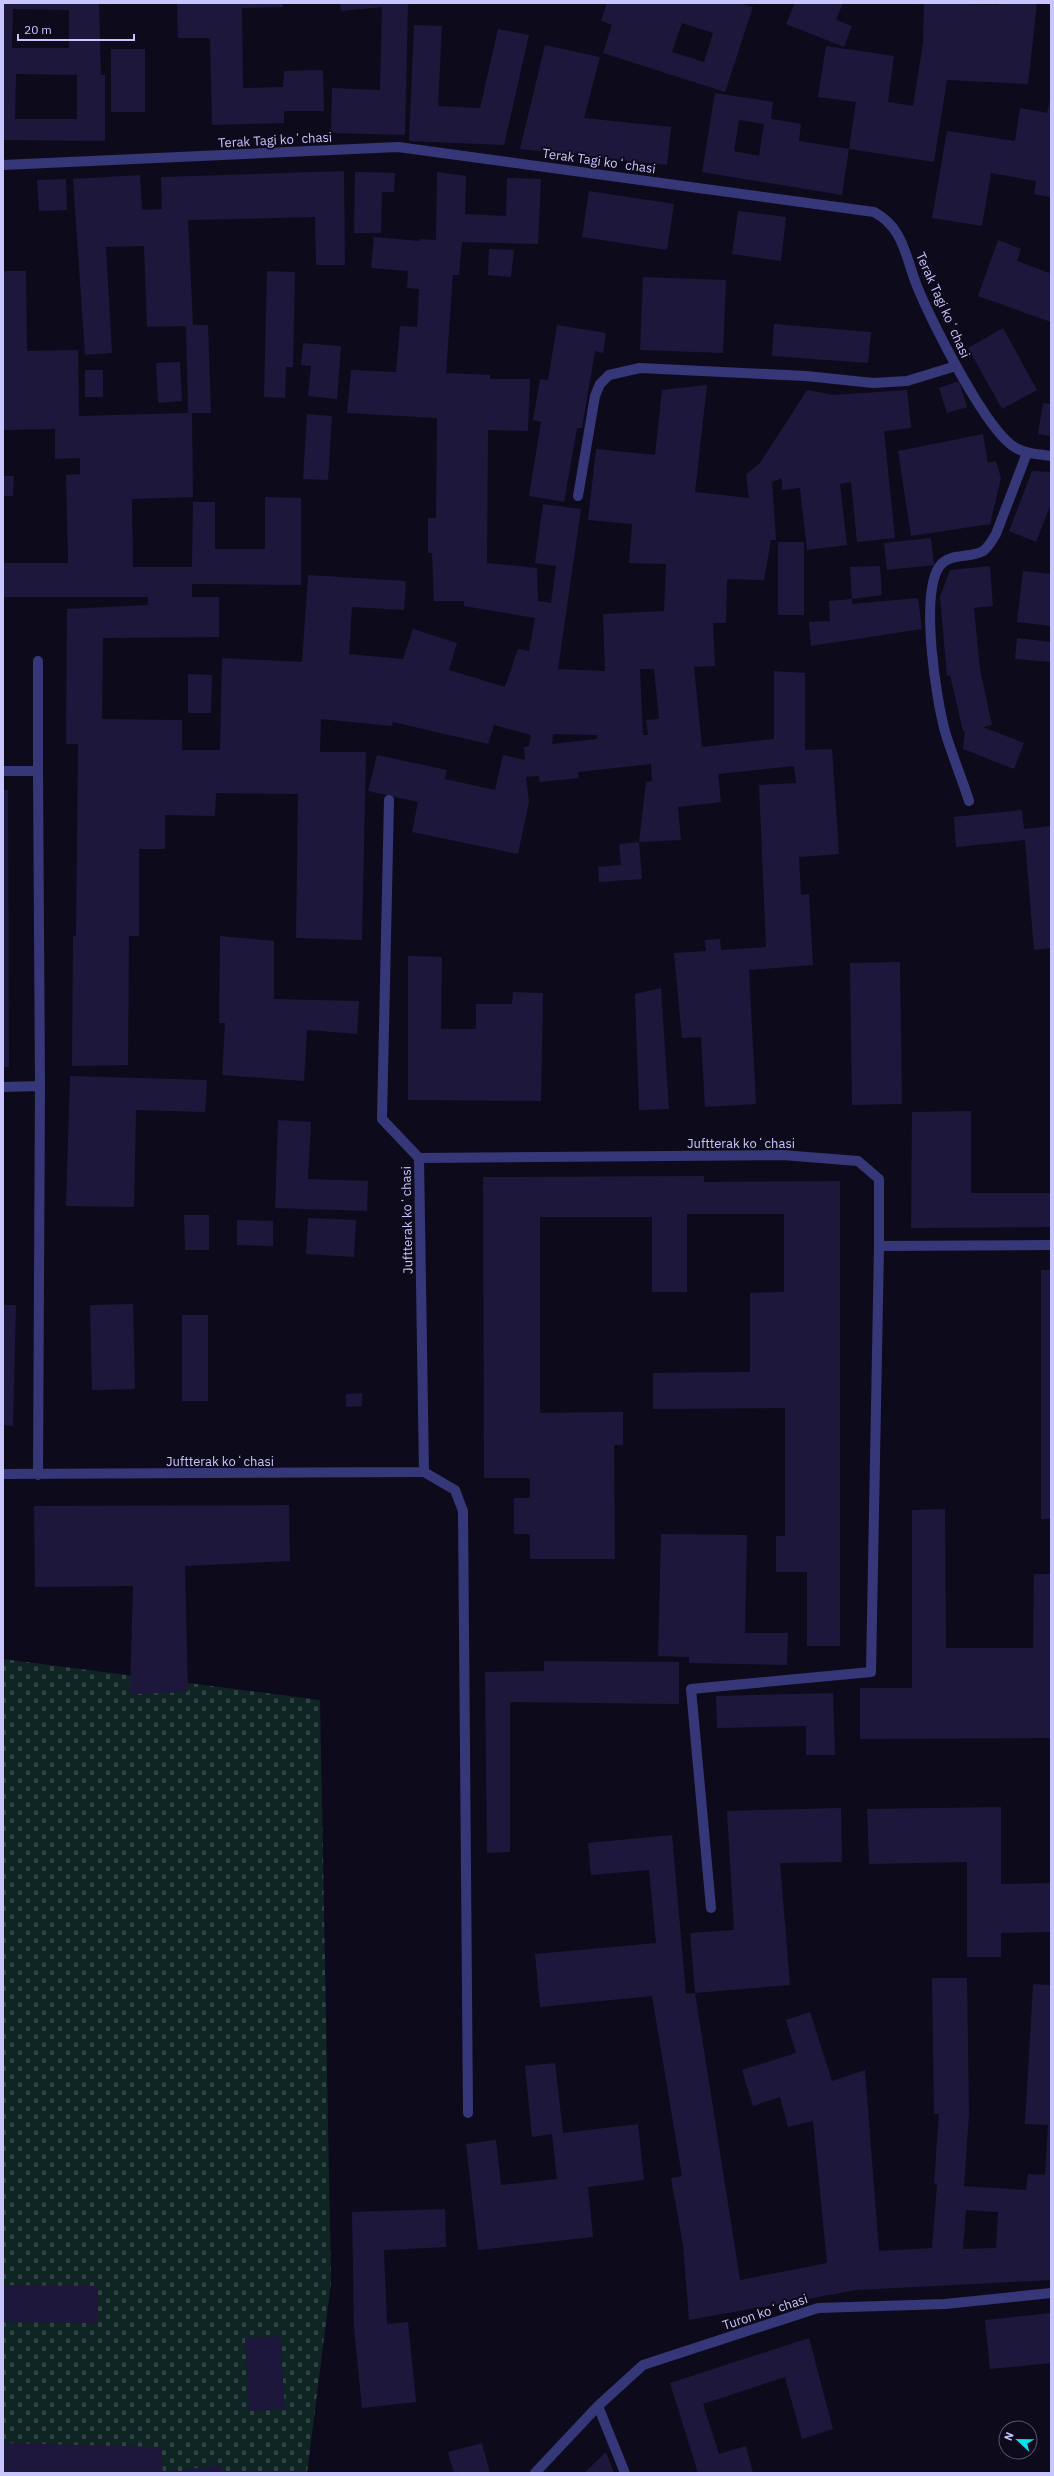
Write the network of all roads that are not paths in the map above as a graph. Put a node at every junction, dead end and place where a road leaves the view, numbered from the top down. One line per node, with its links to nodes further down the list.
1 (3, 165): 2 (street, Terak Tagi koʻchasi)
2 (956, 366): 3 (street, Terak Tagi koʻchasi); 5 (street)
3 (1026, 453): 4 (street, Terak Tagi koʻchasi); 10 (street)
4 (1051, 456)
5 (578, 496)
6 (38, 661): 8 (street)
7 (3, 771): 8 (street)
8 (38, 771): 11 (street)
9 (389, 800): 13 (street)
10 (969, 801)
11 (40, 1086): 12 (street); 18 (street)
12 (3, 1087)
13 (419, 1158): 15 (street, Juftterak koʻchasi); 16 (street, Juftterak koʻchasi)
14 (1051, 1245): 15 (street)
15 (879, 1246): 19 (street, Juftterak koʻchasi)
16 (424, 1472): 18 (street, Juftterak koʻchasi); 20 (street)
17 (3, 1474): 18 (street, Juftterak koʻchasi)
18 (38, 1475)
19 (711, 1908)
20 (468, 2113)
21 (1051, 2294): 22 (street, Turon koʻchasi)
22 (598, 2406): 23 (street, Turon koʻchasi); 24 (street)
23 (535, 2473)
24 (625, 2473)

